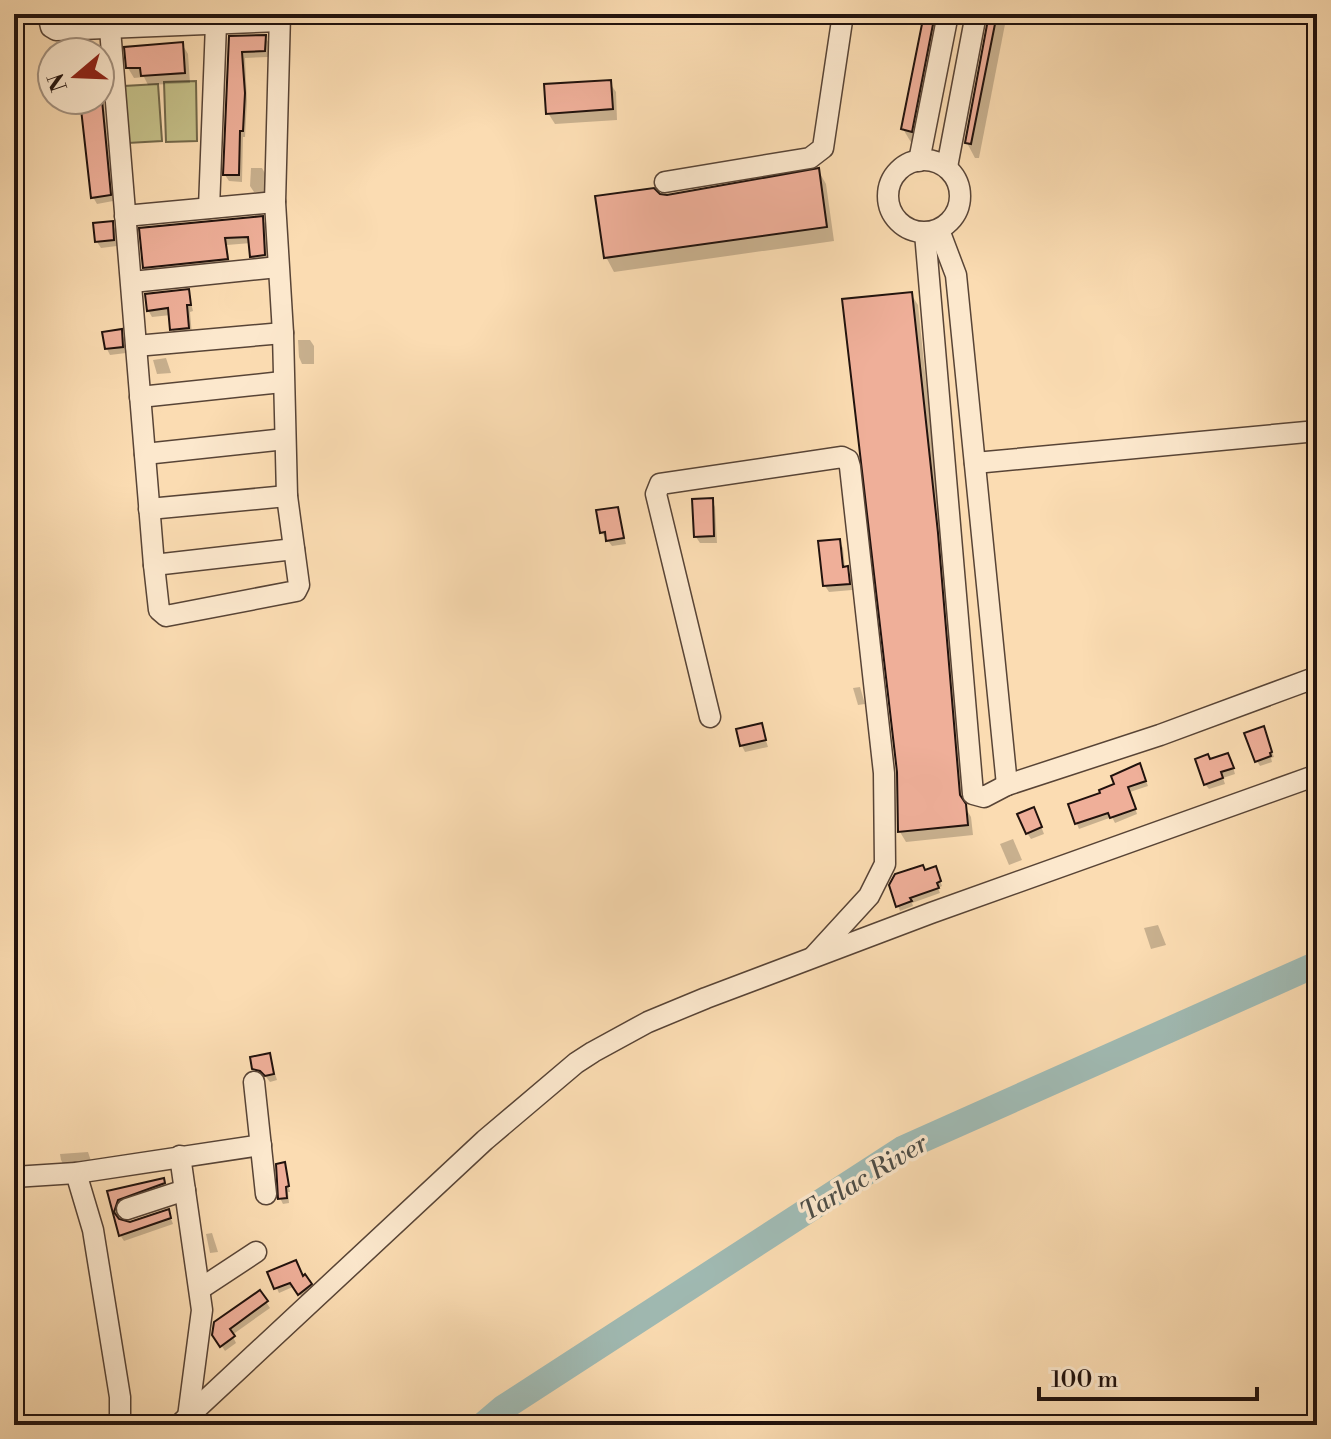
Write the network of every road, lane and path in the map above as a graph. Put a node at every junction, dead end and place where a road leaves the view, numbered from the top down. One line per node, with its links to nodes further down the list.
1 (48, 14): 7 (street)
2 (843, 14): 10 (street)
3 (948, 14): 8 (street)
4 (976, 14): 9 (street)
5 (280, 18): 6 (street); 11 (street)
6 (216, 24): 7 (street); 12 (street)
7 (110, 29): 13 (street)
8 (919, 161): 9 (street); 14 (street)
9 (947, 167): 14 (street)
10 (665, 182)
11 (275, 202): 12 (street); 15 (street)
12 (209, 208): 13 (street)
13 (125, 216): 16 (street)
14 (932, 232): 24 (street); 32 (street)
15 (278, 267): 16 (street); 17 (street)
16 (132, 282): 18 (street)
17 (283, 333): 18 (street); 19 (street)
18 (136, 346): 20 (street)
19 (282, 382): 20 (street); 22 (street)
20 (140, 397): 23 (street)
21 (1317, 431): 24 (street)
22 (285, 439): 23 (street); 25 (street)
23 (145, 454): 26 (street)
24 (975, 463): 32 (street)
25 (287, 496): 26 (street); 27 (street)
26 (149, 509): 28 (street)
27 (294, 549): 28 (street); 28 (street)
28 (154, 565)
29 (1317, 677): 32 (street)
30 (710, 717): 33 (street)
31 (1317, 775): 33 (street)
32 (1007, 785)
33 (811, 959): 44 (street)
34 (254, 1082): 35 (street)
35 (261, 1145): 36 (street); 40 (street)
36 (180, 1156): 37 (street); 39 (street)
37 (76, 1173): 38 (street); 45 (street)
38 (14, 1177)
39 (185, 1190): 41 (street); 43 (street)
40 (266, 1194)
41 (127, 1209)
42 (256, 1252): 43 (street)
43 (200, 1289): 44 (street)
44 (184, 1421)
45 (120, 1425)

